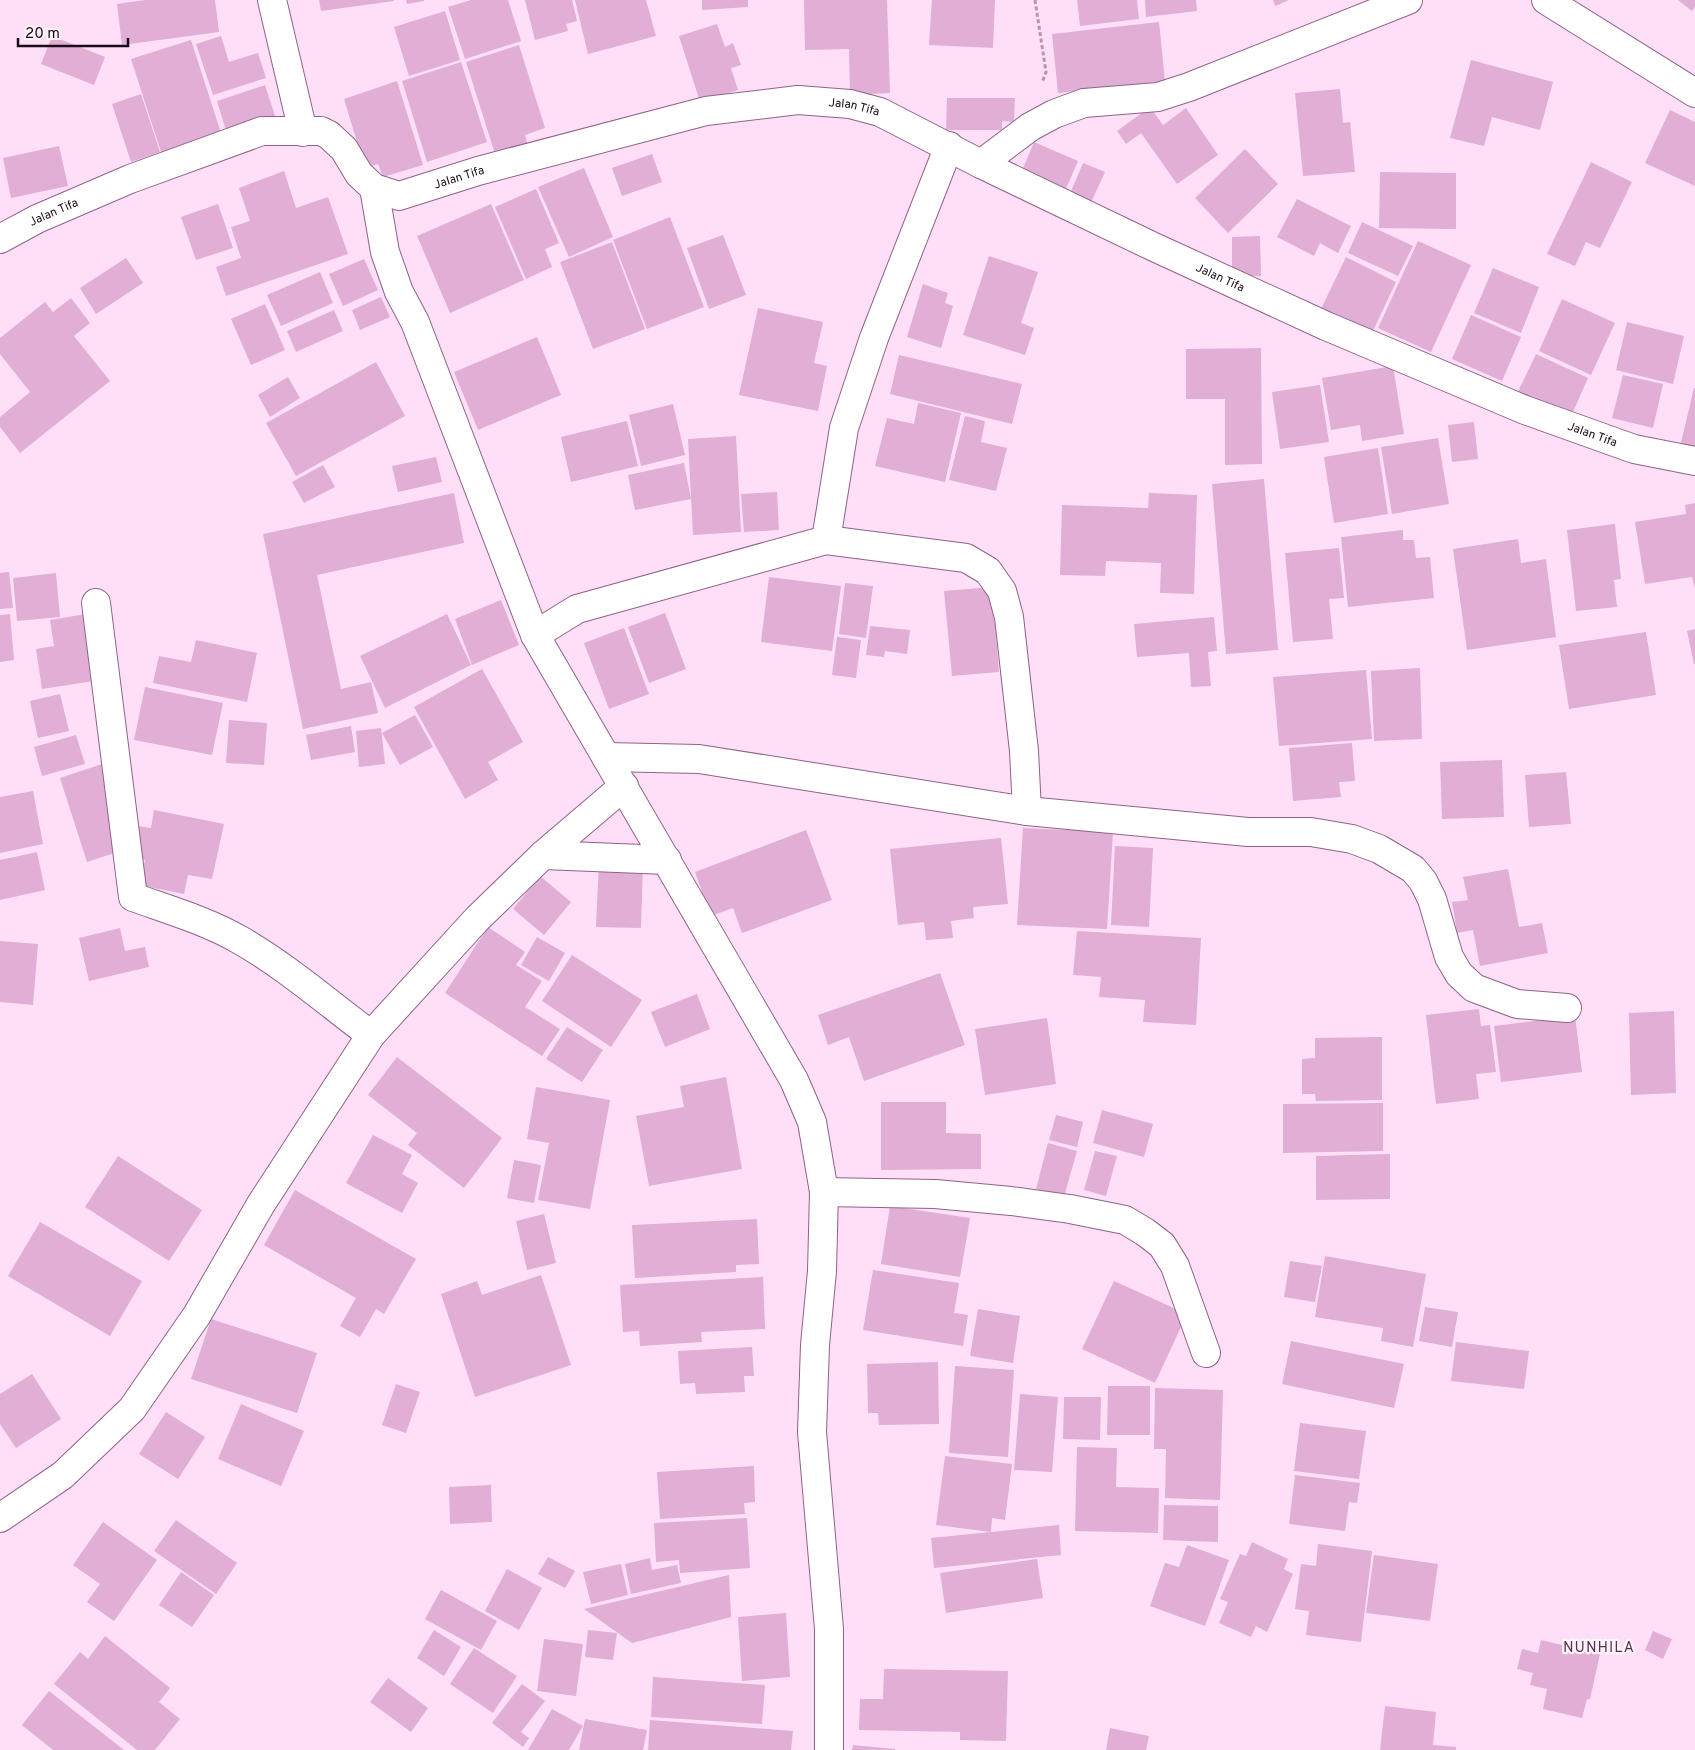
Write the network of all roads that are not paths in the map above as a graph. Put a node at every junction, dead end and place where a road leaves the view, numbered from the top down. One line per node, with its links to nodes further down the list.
1 (272, 0): 5 (street)
2 (1408, 0): 7 (street)
3 (1547, 0): 4 (street)
4 (1695, 93)
5 (303, 132): 8 (street, Jalan Tifa); 9 (street, Jalan Tifa)
6 (949, 146): 7 (street, Jalan Tifa); 8 (street, Jalan Tifa); 11 (street)
7 (981, 164): 10 (street, Jalan Tifa)
8 (374, 188): 13 (street)
9 (0, 239)
10 (1695, 461)
11 (826, 540): 13 (street); 16 (street)
12 (96, 602): 20 (street)
13 (535, 635): 14 (street)
14 (606, 757): 15 (street); 16 (street)
15 (624, 786): 17 (street); 18 (street)
16 (1027, 811): 19 (street)
17 (543, 855): 18 (street); 20 (street)
18 (667, 860): 21 (street)
19 (1567, 1008)
20 (371, 1035): 23 (street)
21 (824, 1192): 22 (street); 24 (street)
22 (1206, 1353)
23 (0, 1518)
24 (829, 1750)

